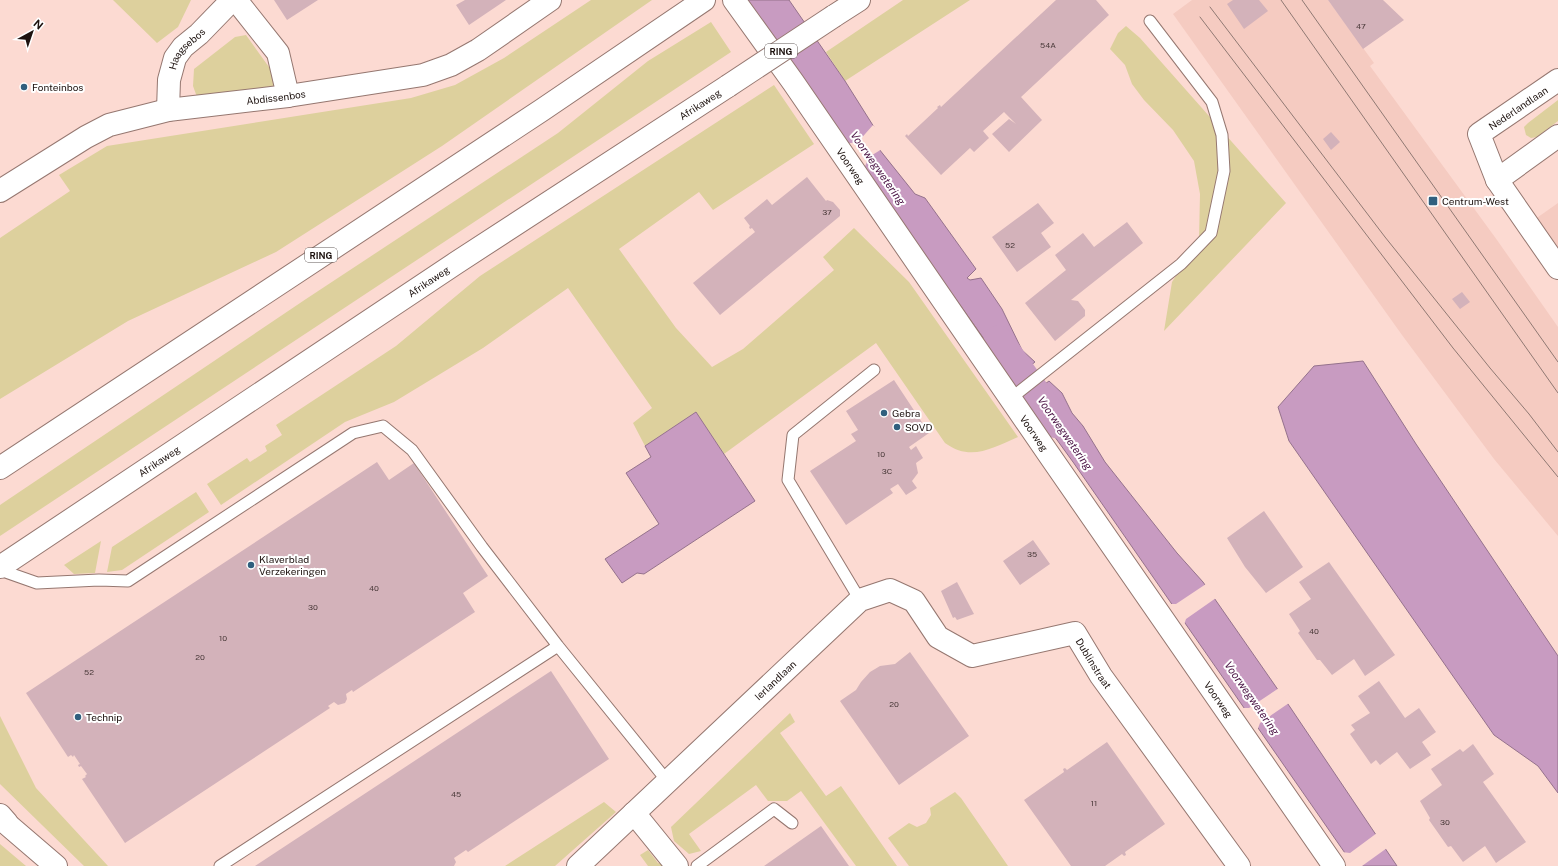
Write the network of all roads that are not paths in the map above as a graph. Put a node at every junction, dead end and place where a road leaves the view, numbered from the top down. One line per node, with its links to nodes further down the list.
1 (232, 0): 10 (street, Haagsebos)
2 (236, 0): 9 (street)
3 (550, 0): 9 (street, Abdissenbos)
4 (704, 0): 17 (street, RING)
5 (734, 0): 16 (street, Voorweg)
6 (859, 0): 18 (street, Afrikaweg / RING, bridge)
7 (1150, 21): 16 (lane)
8 (1558, 80): 12 (street, Nederlandlaan)
9 (288, 96): 10 (street, Abdissenbos)
10 (168, 110): 13 (street, Abdissenbos)
11 (1558, 136): 12 (street)
12 (1497, 180): 14 (street, Nederlandlaan)
13 (2, 186)
14 (1558, 268)
15 (874, 370): 20 (lane)
16 (1013, 397): 32 (street, Voorweg)
17 (0, 468)
18 (0, 568): 21 (lane)
19 (890, 590): 20 (street, Ierlandlaan); 31 (street, Dublinstraat)
20 (860, 600): 22 (street, Ierlandlaan)
21 (558, 646): 22 (lane); 27 (lane)
22 (668, 782): 23 (street, Ierlandlaan)
23 (634, 813): 28 (street, Ierlandlaan); 29 (street)
24 (2, 819): 26 (street)
25 (792, 823): 30 (lane)
26 (56, 866)
27 (220, 866)
28 (578, 866)
29 (677, 866)
30 (697, 866)
31 (1239, 866)
32 (1334, 866)

